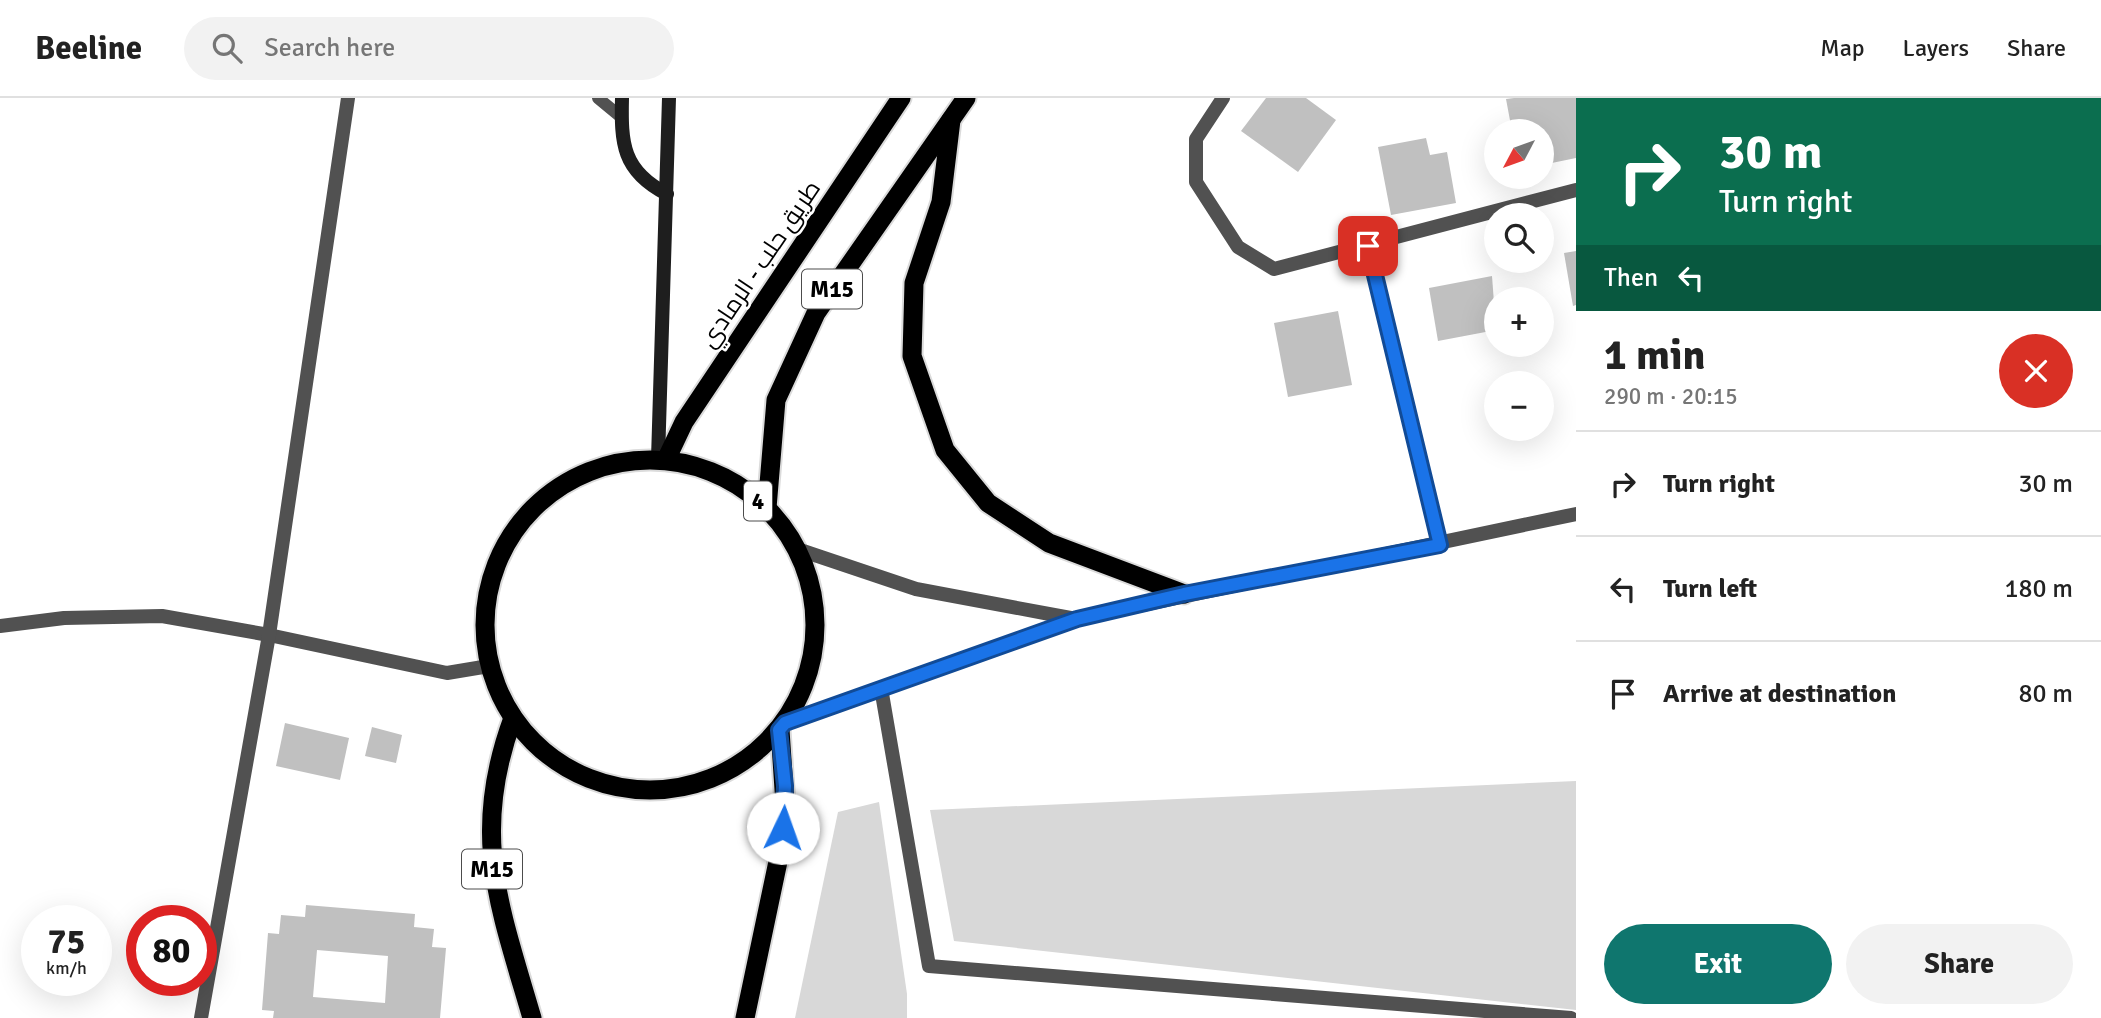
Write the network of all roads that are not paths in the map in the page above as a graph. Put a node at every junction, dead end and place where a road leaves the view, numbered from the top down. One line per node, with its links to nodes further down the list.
1 (348, 98): 21 (street)
2 (598, 98): 8 (lane)
3 (622, 98): 8 (main road)
4 (669, 98): 11 (main road)
5 (901, 98): 13 (highway, طريق حلب - الرمادي / M15)
6 (966, 98): 9 (highway, M15)
7 (1223, 98): 12 (street)
8 (621, 117): 11 (main road)
9 (951, 120): 14 (highway, M15); 18 (highway)
10 (1576, 190): 12 (street)
11 (667, 194): 13 (main road)
12 (1368, 246): 16 (street)
13 (662, 460): 14 (highway, 4); 22 (highway, 4)
14 (767, 508): 17 (highway, 4)
15 (1576, 514): 16 (street)
16 (1440, 545): 18 (street)
17 (797, 549): 19 (street); 25 (highway, 4)
18 (1184, 594): 19 (street)
19 (1077, 619): 23 (street)
20 (0, 625): 21 (street)
21 (269, 635): 22 (street); 26 (street)
22 (489, 666): 24 (highway, 4)
23 (881, 688): 25 (street); 29 (street)
24 (513, 718): 25 (highway, 4); 27 (highway, M15)
25 (782, 726): 28 (highway)
26 (201, 1018)
27 (531, 1018)
28 (745, 1018)
29 (1571, 1018)

